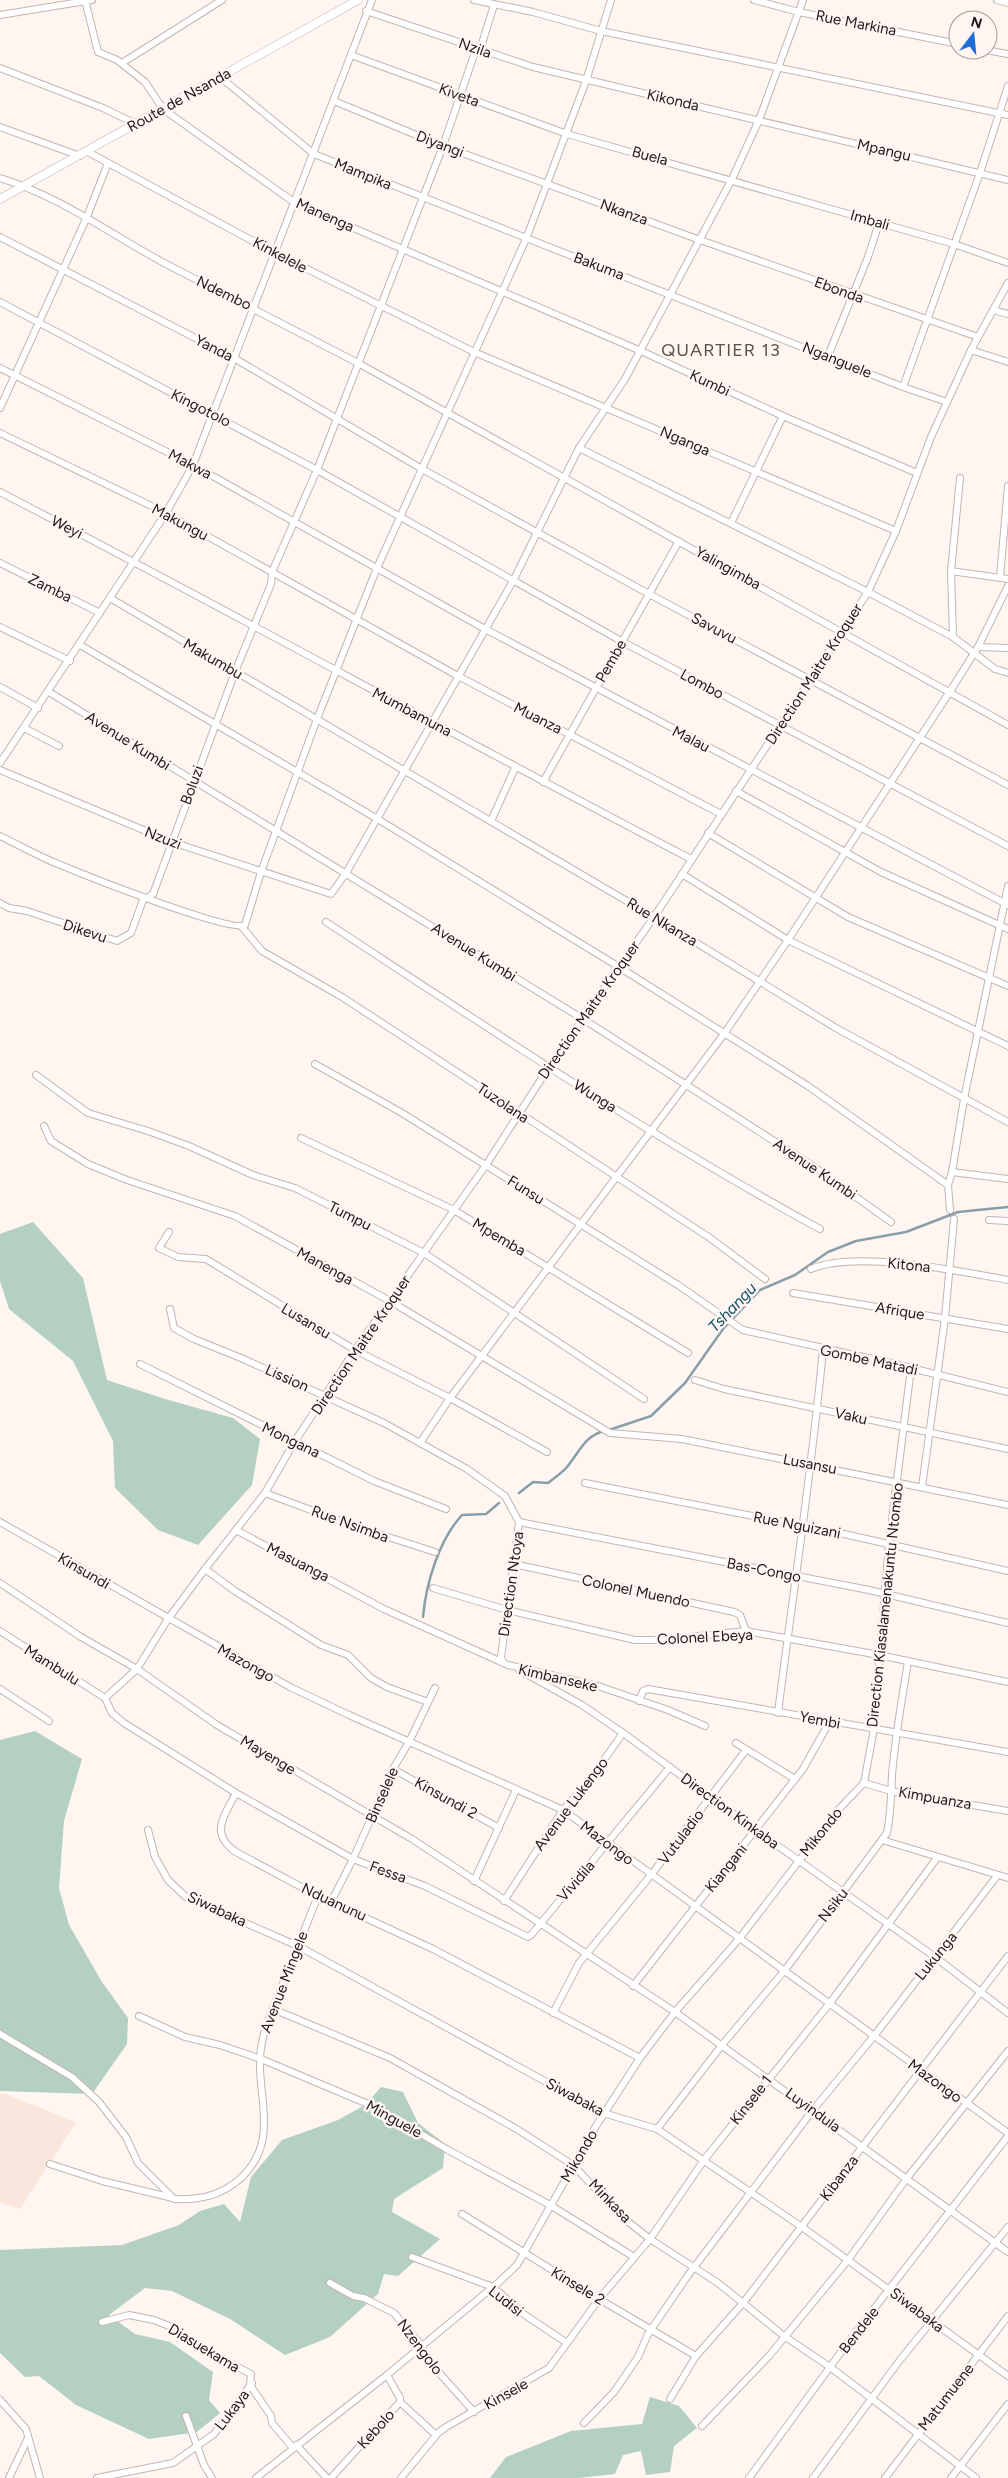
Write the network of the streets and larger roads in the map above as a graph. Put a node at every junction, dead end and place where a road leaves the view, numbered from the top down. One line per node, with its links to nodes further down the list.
1 (88, 0): 14 (street); 19 (street, Manenga)
2 (222, 0): 19 (street)
3 (358, 0): 22 (street, Route de Nsanda)
4 (372, 0): 12 (street)
5 (474, 0): 11 (street)
6 (611, 0): 15 (street)
7 (754, 0): 13 (street, Rue Markina)
8 (804, 0): 13 (street)
9 (997, 0): 10 (street)
10 (1008, 3)
11 (494, 5): 15 (street); 17 (street, Boluzi)
12 (366, 11): 17 (street, Nzila); 18 (street)
13 (799, 12): 16 (street, Rue Markina); 20 (street)
14 (0, 15)
15 (601, 31): 20 (street); 23 (street)
16 (948, 42)
17 (480, 50): 23 (street, Nzila); 25 (street, Boluzi)
18 (350, 55): 25 (street, Kiveta); 26 (street)
19 (122, 64): 27 (street, Manenga)
20 (778, 67): 28 (street); 30 (street)
21 (0, 68): 31 (street)
22 (220, 77): 27 (street, Route de Nsanda); 36 (street, Mampika)
23 (586, 81): 30 (street, Kikonda); 33 (street)
24 (1008, 86): 28 (street)
25 (460, 95): 33 (street, Kiveta); 34 (street, Boluzi)
26 (334, 101): 34 (street, Diyangi); 36 (street)
27 (163, 108): 31 (street, Route de Nsanda); 47 (street, Manenga)
28 (1000, 113): 29 (street); 39 (street)
29 (1008, 115)
30 (759, 120): 39 (street, Mpangu); 41 (street)
31 (136, 124): 35 (street, Route de Nsanda)
32 (0, 127): 37 (street)
33 (567, 134): 41 (street, Buela); 43 (street)
34 (442, 146): 43 (street, Diyangi); 45 (street, Boluzi)
35 (88, 152): 37 (street, Route de Nsanda); 38 (street, Kinkelele)
36 (314, 154): 45 (street, Mampika); 47 (street)
37 (80, 156): 44 (street, Route de Nsanda)
38 (108, 163): 48 (street); 55 (street, Kinkelele)
39 (980, 173): 42 (street, Mpangu); 53 (street)
40 (0, 178): 44 (street, Ndembo)
41 (732, 179): 49 (street, Imbali); 52 (street)
42 (1008, 180)
43 (548, 184): 51 (street); 52 (street, Nkanza)
44 (26, 186): 46 (street, Route de Nsanda); 48 (street, Ndembo)
45 (422, 198): 51 (street, Mampika); 54 (street, Boluzi)
46 (0, 200)
47 (295, 203): 54 (street, Manenga); 55 (street)
48 (86, 219): 57 (street); 64 (street, Ndembo)
49 (879, 223): 53 (street, Imbali); 61 (street)
50 (0, 238): 57 (street, Yanda)
51 (526, 239): 59 (street); 60 (street, Bakuma)
52 (700, 240): 60 (street); 61 (street, Ebonda)
53 (954, 244): 56 (street, Imbali); 67 (street)
54 (403, 248): 59 (street, Manenga); 63 (street, Boluzi)
55 (275, 253): 63 (street, Kinkelele); 64 (street)
56 (1008, 263)
57 (62, 270): 68 (street); 74 (street, Yanda)
58 (1008, 283): 65 (street, Direction Maitre Kroquer)
59 (503, 291): 71 (street, Kumbi); 72 (street)
60 (671, 294): 71 (street); 73 (street, Nganguele)
61 (853, 295): 67 (street, Ebonda); 73 (street)
62 (0, 302): 68 (street, Kingotolo)
63 (380, 307): 72 (street, Kinkelele); 76 (street, Boluzi)
64 (254, 308): 74 (street); 76 (street, Ndembo)
65 (993, 310): 66 (street); 69 (street, Direction Maitre Kroquer)
66 (1008, 314)
67 (926, 320): 69 (street, Ebonda); 79 (street)
68 (38, 322): 78 (street); 84 (street, Kingotolo)
69 (978, 337): 70 (street, Direction Maitre Kroquer)
70 (971, 350): 75 (street); 80 (street, Direction Maitre Kroquer)
71 (641, 351): 81 (street); 85 (street, Kumbi)
72 (474, 352): 81 (street, Nganga); 83 (street)
73 (828, 356): 79 (street, Nganguele)
74 (234, 358): 84 (street); 86 (street, Yanda)
75 (1008, 362)
76 (358, 363): 83 (street, Ndembo); 86 (street, Boluzi)
77 (0, 368): 78 (street, Makwa)
78 (14, 375): 82 (street); 89 (street, Makwa)
79 (903, 387): 80 (street, Nganguele)
80 (948, 402): 93 (street, Direction Maitre Kroquer)
81 (606, 407): 88 (street); 92 (street, Nganga)
82 (0, 408)
83 (446, 412): 90 (street); 94 (street, Yalingimba)
84 (214, 414): 89 (street); 91 (street, Kingotolo)
85 (783, 416): 92 (street); 93 (street, Kumbi)
86 (337, 417): 90 (street, Yanda); 91 (street, Boluzi)
87 (0, 433): 98 (street, Makungu)
88 (579, 448): 94 (street); 101 (street)
89 (193, 465): 98 (street); 100 (street, Makwa)
90 (422, 468): 99 (street); 103 (street, Savuvu)
91 (317, 470): 99 (street, Kingotolo); 100 (street, Boluzi)
92 (757, 471): 101 (street); 102 (street, Nganga)
93 (916, 473): 102 (street, Direction Maitre Kroquer)
94 (564, 477): 103 (street); 104 (street, Yalingimba)
95 (960, 478): 108 (street)
96 (1008, 486): 110 (street)
97 (0, 492): 105 (street, Weyi)
98 (166, 513): 105 (street); 109 (street, Makungu)
99 (400, 517): 107 (street); 112 (street, Lombo)
100 (294, 520): 107 (street, Makwa); 109 (street, Boluzi)
101 (730, 523): 114 (street)
102 (896, 531): 114 (street, Direction Maitre Kroquer)
103 (538, 533): 112 (street); 115 (street, Savuvu)
104 (679, 540): 115 (street, Pembe); 122 (street, Yalingimba)
105 (134, 562): 116 (street); 120 (street, Mumbamuna)
106 (0, 564): 117 (street, Zamba)
107 (377, 568): 118 (street); 121 (street, Malau)
108 (951, 571): 110 (street); 123 (street)
109 (272, 572): 118 (street, Makungu); 120 (street, Boluzi)
110 (1000, 577): 111 (street)
111 (1008, 579)
112 (513, 581): 121 (street); 124 (street, Lombo)
113 (1008, 586): 126 (street)
114 (868, 592): 122 (street, Direction Maitre Kroquer); 123 (street)
115 (649, 594): 124 (street, Pembe); 134 (street, Savuvu)
116 (110, 598): 117 (street); 130 (street, Makumbu)
117 (100, 613): 125 (street)
118 (356, 618): 131 (street); 133 (street, Muanza)
119 (0, 627): 129 (street)
120 (253, 628): 130 (street, Boluzi); 131 (street, Mumbamuna)
121 (485, 629): 133 (street); 136 (street, Malau)
122 (841, 631): 134 (street, Direction Maitre Kroquer); 138 (street, Yalingimba)
123 (953, 637): 128 (street)
124 (623, 642): 136 (street, Pembe); 143 (street, Lombo)
125 (80, 645): 129 (street); 142 (street)
126 (978, 648): 127 (street); 128 (street)
127 (1008, 648)
128 (972, 654): 132 (street); 138 (street)
129 (70, 661): 137 (street)
130 (235, 672): 140 (street, Makumbu); 142 (street, Boluzi)
131 (336, 672): 140 (street); 141 (street, Mumbamuna)
132 (1008, 673)
133 (458, 676): 141 (street); 146 (street, Muanza)
134 (811, 680): 143 (street, Direction Maitre Kroquer); 147 (street, Savuvu)
135 (0, 687): 139 (street)
136 (595, 689): 146 (street, Pembe); 153 (street, Malau)
137 (49, 692): 139 (street); 156 (street, Avenue Kumbi)
138 (949, 693): 144 (street, Yalingimba); 147 (street)
139 (38, 708): 145 (street)
140 (317, 719): 154 (street, Rue Nkanza); 155 (street)
141 (432, 723): 151 (street, Mumbamuna); 154 (street)
142 (215, 724): 155 (street); 156 (street, Boluzi)
143 (780, 725): 153 (street, Direction Maitre Kroquer); 158 (street, Lombo)
144 (1008, 725)
145 (24, 728): 148 (street); 149 (street)
146 (571, 735): 157 (street, Pembe); 161 (street, Muanza)
147 (920, 738): 158 (street); 159 (street, Savuvu)
148 (59, 746)
149 (2, 754): 150 (street)
150 (0, 763)
151 (515, 768): 157 (street, Mumbamuna); 163 (street)
152 (0, 770): 168 (street, Nzuzi)
153 (751, 770): 160 (street, Direction Maitre Kroquer); 164 (street, Malau)
154 (405, 771): 162 (street); 163 (street, Rue Nkanza)
155 (298, 773): 162 (street); 165 (street)
156 (194, 782): 165 (street, Avenue Kumbi); 168 (street, Boluzi)
157 (543, 782): 171 (street, Mumbamuna)
158 (891, 783): 164 (street); 169 (street, Lombo)
159 (1008, 785)
160 (736, 791): 161 (street, Direction Maitre Kroquer); 170 (street)
161 (721, 814): 166 (street, Direction Maitre Kroquer)
162 (376, 818): 173 (street); 186 (street)
163 (491, 821): 180 (street, Rue Nkanza)
164 (862, 827): 170 (street); 179 (street, Malau)
165 (276, 831): 172 (street); 173 (street, Avenue Kumbi)
166 (708, 833): 171 (street, Direction Maitre Kroquer); 177 (street)
167 (0, 836): 176 (street)
168 (172, 842): 172 (street, Nzuzi); 176 (street, Boluzi)
169 (1008, 846)
170 (844, 853): 177 (street); 182 (street)
171 (691, 859): 174 (street, Direction Maitre Kroquer)
172 (261, 872): 173 (street, Nzuzi); 183 (street)
173 (346, 873): 190 (street, Avenue Kumbi)
174 (682, 874): 180 (street, Direction Maitre Kroquer); 185 (street)
175 (1008, 886): 179 (street)
176 (148, 897): 178 (street, Dikevu); 183 (street)
177 (815, 899): 185 (street); 187 (street)
178 (0, 903)
179 (1006, 904): 182 (street)
180 (654, 917): 186 (street, Direction Maitre Kroquer); 188 (street, Rue Nkanza)
181 (326, 922): 195 (street, Wunga)
182 (999, 925): 184 (street); 187 (street)
183 (242, 927): 199 (street, Tuzolana)
184 (1008, 929)
185 (788, 940): 188 (street); 191 (street)
186 (619, 967): 190 (street, Direction Maitre Kroquer); 192 (street)
187 (988, 978): 189 (street); 191 (street)
188 (760, 981): 192 (street); 198 (street, Rue Nkanza)
189 (1008, 986)
190 (583, 1019): 195 (street, Direction Maitre Kroquer); 197 (street, Avenue Kumbi)
191 (978, 1032): 193 (street); 198 (street)
192 (724, 1034): 197 (street); 208 (street)
193 (1008, 1046)
194 (315, 1064): 204 (street, Funsu)
195 (549, 1067): 199 (street, Direction Maitre Kroquer); 202 (street, Wunga)
196 (36, 1075): 218 (street, Tumpu)
197 (686, 1086): 202 (street); 214 (street, Avenue Kumbi)
198 (964, 1099): 200 (street, Rue Nkanza); 205 (street)
199 (518, 1113): 204 (street, Direction Maitre Kroquer); 206 (street, Tuzolana)
200 (1008, 1122)
201 (44, 1126): 225 (street, Manenga)
202 (650, 1132): 206 (street); 216 (street, Wunga)
203 (301, 1138): 209 (street, Mpemba)
204 (486, 1165): 209 (street, Direction Maitre Kroquer); 215 (street, Funsu)
205 (952, 1172): 207 (street); 208 (street)
206 (616, 1178): 215 (street); 222 (street, Tuzolana)
207 (1008, 1179)
208 (948, 1185): 210 (street)
209 (454, 1210): 218 (street, Direction Maitre Kroquer); 219 (street, Mpemba)
210 (950, 1210)
211 (954, 1220): 221 (street)
212 (989, 1220): 213 (street)
213 (1008, 1221)
214 (891, 1222)
215 (581, 1225): 219 (street); 229 (street, Funsu)
216 (820, 1229)
217 (169, 1232): 232 (street, Lusansu)
218 (424, 1253): 225 (street, Direction Maitre Kroquer); 227 (street, Tumpu)
219 (548, 1267): 227 (street); 233 (street, Mpemba)
220 (811, 1269): 221 (street, Kitona)
221 (948, 1270): 223 (street, Kitona); 228 (street)
222 (765, 1279)
223 (1008, 1280)
224 (792, 1293): 228 (street, Afrique)
225 (390, 1301): 232 (street, Direction Maitre Kroquer); 234 (street, Manenga)
226 (170, 1309): 240 (street, Lission)
227 (514, 1313): 234 (street); 242 (street, Tumpu)
228 (945, 1318): 230 (street, Afrique); 237 (street)
229 (732, 1323): 231 (street, Gombe Matadi)
230 (1008, 1329)
231 (822, 1349): 236 (street, Gombe Matadi); 243 (street)
232 (355, 1350): 240 (street, Direction Maitre Kroquer); 241 (street, Lusansu)
233 (688, 1353)
234 (482, 1356): 241 (street); 245 (street, Manenga)
235 (140, 1364): 247 (street, Mongana)
236 (911, 1368): 237 (street, Gombe Matadi); 244 (street)
237 (936, 1374): 239 (street, Gombe Matadi); 246 (street)
238 (695, 1380): 243 (street, Vaku)
239 (1008, 1392)
240 (326, 1395): 247 (street, Direction Maitre Kroquer); 248 (street, Lission)
241 (450, 1398): 248 (street); 250 (street, Lusansu)
242 (644, 1399)
243 (817, 1408): 244 (street, Vaku); 251 (street)
244 (905, 1427): 246 (street, Vaku); 253 (street, Direction Kiasalamenakuntu Ntombo)
245 (610, 1433): 251 (street, Lusansu)
246 (930, 1433): 249 (street, Vaku); 255 (street)
247 (295, 1441): 256 (street, Direction Maitre Kroquer); 258 (street, Mongana)
248 (420, 1443): 252 (street, Lission)
249 (1008, 1449)
250 (547, 1452)
251 (809, 1463): 253 (street, Lusansu); 261 (street)
252 (467, 1469): 260 (street, Direction Ntoya)
253 (897, 1482): 255 (street, Lusansu); 263 (street, Direction Kiasalamenakuntu Ntombo)
254 (585, 1483): 261 (street, Rue Nguizani)
255 (922, 1487): 257 (street, Lusansu)
256 (266, 1493): 262 (street, Direction Maitre Kroquer); 264 (street, Rue Nsimba)
257 (1008, 1505)
258 (446, 1509)
259 (0, 1522): 274 (street, Kinsundi)
260 (519, 1522): 265 (street, Direction Ntoya); 268 (street, Bas-Congo)
261 (804, 1527): 263 (street, Rue Nguizani); 268 (street)
262 (236, 1530): 266 (street, Direction Maitre Kroquer); 272 (street, Masuanga)
263 (889, 1544): 267 (street, Rue Nguizani); 271 (street, Direction Kiasalamenakuntu Ntombo)
264 (435, 1552)
265 (514, 1564): 273 (street, Direction Ntoya); 277 (street, Colonel Muendo)
266 (205, 1568): 274 (street, Direction Maitre Kroquer); 289 (street)
267 (1008, 1571)
268 (794, 1576): 271 (street, Bas-Congo); 278 (street)
269 (0, 1583): 282 (street, Mayenge)
270 (433, 1588): 273 (street, Colonel Ebeya)
271 (886, 1594): 275 (street, Bas-Congo); 279 (street, Direction Kiasalamenakuntu Ntombo)
272 (360, 1596): 280 (street, Kimbanseke)
273 (507, 1610): 277 (street, Colonel Ebeya); 280 (street, Direction Ntoya)
274 (168, 1619): 282 (street, Direction Maitre Kroquer); 297 (street, Mazongo)
275 (1008, 1623)
276 (0, 1631): 287 (street, Mambulu)
277 (746, 1632): 278 (street, Colonel Ebeya)
278 (787, 1639): 279 (street, Colonel Ebeya); 290 (street)
279 (879, 1655): 281 (street, Colonel Ebeya); 294 (street, Direction Kiasalamenakuntu Ntombo)
280 (503, 1662): 283 (street, Kimbanseke)
281 (908, 1662): 284 (street, Colonel Ebeya); 295 (street, Nsiku)
282 (137, 1669): 287 (street, Direction Maitre Kroquer); 311 (street, Mayenge)
283 (519, 1670): 288 (street, Kimbanseke); 296 (street, Direction Kinkaba)
284 (1008, 1682)
285 (435, 1688): 289 (street, Binselele)
286 (0, 1689): 291 (street)
287 (105, 1698): 307 (street)
288 (639, 1701): 290 (street, Yembi); 293 (street, Kimbanseke)
289 (428, 1702): 297 (street, Binselele)
290 (778, 1713): 292 (street, Yembi)
291 (49, 1721)
292 (830, 1722): 294 (street, Yembi); 303 (street, Kiangani)
293 (705, 1726)
294 (873, 1730): 295 (street, Yembi); 304 (street, Direction Kiasalamenakuntu Ntombo)
295 (897, 1732): 300 (street, Yembi); 306 (street, Nsiku)
296 (623, 1733): 301 (street, Direction Kinkaba); 309 (street, Avenue Lukengo)
297 (409, 1742): 302 (street, Binselele); 305 (street, Mazongo)
298 (736, 1743): 299 (street)
299 (746, 1750): 303 (street); 308 (street, Vutuladio)
300 (1008, 1752)
301 (670, 1767): 308 (street, Direction Kinkaba); 316 (street, Vividila)
302 (393, 1769): 311 (street, Binselele); 312 (street, Kinsundi 2)
303 (795, 1779): 314 (street, Kiangani)
304 (864, 1782): 306 (street, Kimpuanza); 319 (street, Mikondo)
305 (516, 1790): 309 (street, Mazongo); 312 (street)
306 (891, 1791): 310 (street, Kimpuanza); 315 (street, Nsiku)
307 (236, 1794): 318 (street, Fessa); 325 (street, Nduanunu)
308 (711, 1797): 314 (street, Direction Kinkaba); 320 (street, Vutuladio)
309 (563, 1810): 316 (street, Mazongo); 326 (street, Avenue Lukengo)
310 (1008, 1811)
311 (372, 1817): 318 (street, Binselele); 323 (street, Mayenge)
312 (498, 1828): 323 (street)
313 (148, 1830): 332 (street, Siwabaka)
314 (756, 1831): 319 (street, Direction Kinkaba); 328 (street, Kiangani)
315 (882, 1840): 317 (street); 324 (street, Nsiku)
316 (608, 1844): 320 (street, Mazongo); 329 (street, Vividila)
317 (937, 1858): 321 (street); 330 (street, Kinsele 1)
318 (353, 1859): 327 (street, Binselele); 329 (street, Fessa)
319 (798, 1860): 324 (street, Direction Kinkaba); 331 (street, Mikondo)
320 (651, 1875): 328 (street, Mazongo); 333 (street, Vutuladio)
321 (997, 1876): 322 (street); 335 (street, Lukunga)
322 (1008, 1878)
323 (474, 1881): 326 (street, Mayenge)
324 (844, 1892): 330 (street, Direction Kinkaba); 336 (street, Nsiku)
325 (318, 1896): 327 (street, Nduanunu); 332 (street, Avenue Mingele)
326 (504, 1901): 329 (street, Mayenge)
327 (331, 1902): 342 (street, Nduanunu)
328 (695, 1907): 331 (street, Mazongo); 337 (street, Kiangani)
329 (539, 1924): 333 (street, Luyindula)
330 (890, 1926): 335 (street, Direction Kinkaba); 339 (street, Kinsele 1)
331 (739, 1939): 336 (street, Mazongo); 341 (street, Mikondo)
332 (298, 1946): 340 (street, Avenue Mingele); 355 (street, Siwabaka)
333 (585, 1955): 337 (street, Luyindula); 342 (street, Vutuladio)
334 (1008, 1956): 338 (street, Kibanza)
335 (935, 1957): 338 (street, Direction Kinkaba); 346 (street, Lukunga)
336 (785, 1970): 339 (street, Mazongo); 347 (street, Nsiku)
337 (633, 1986): 341 (street, Luyindula)
338 (980, 1991): 343 (street, Direction Kinkaba); 351 (street, Kibanza)
339 (830, 2003): 346 (street, Mazongo); 352 (street, Kinsele 1)
340 (273, 2009): 350 (street, Avenue Mingele); 361 (street, Minkasa)
341 (675, 2012): 347 (street, Luyindula); 349 (street, Mikondo)
342 (554, 2013): 349 (street, Nduanunu)
343 (1008, 2013)
344 (139, 2016): 350 (street, Minguele)
345 (0, 2034): 364 (street)
346 (874, 2036): 351 (street, Mazongo); 354 (street, Lukunga)
347 (722, 2045): 352 (street, Luyindula); 356 (street, Nsiku)
348 (1008, 2051): 353 (street)
349 (640, 2058): 355 (street, Mikondo)
350 (261, 2059): 364 (street, Avenue Mingele); 365 (street, Minguele)
351 (921, 2071): 353 (street, Mazongo); 358 (street, Kibanza)
352 (769, 2078): 354 (street, Luyindula); 359 (street, Kinsele 1)
353 (966, 2104): 357 (street, Mazongo); 362 (street)
354 (813, 2110): 358 (street, Luyindula); 363 (street, Lukunga)
355 (603, 2113): 356 (street, Siwabaka); 361 (street, Mikondo)
356 (657, 2129): 359 (street, Siwabaka)
357 (1008, 2134): 366 (street, Bendele)
358 (862, 2146): 362 (street, Luyindula); 368 (street, Kibanza)
359 (704, 2160): 363 (street, Siwabaka); 370 (street, Kinsele 1)
360 (50, 2164): 364 (street, Avenue Mingele)
361 (573, 2164): 365 (street, Mikondo); 370 (street, Minkasa)
362 (907, 2178): 366 (street, Luyindula); 376 (street)
363 (751, 2192): 368 (street, Siwabaka); 377 (street, Lukunga)
364 (174, 2198)
365 (550, 2206): 373 (street, Mikondo); 375 (street, Minguele)
366 (950, 2211): 371 (street, Luyindula); 380 (street, Bendele)
367 (462, 2214): 373 (street, Kinsele 2)
368 (802, 2227): 376 (street, Siwabaka); 382 (street, Kibanza)
369 (1008, 2227): 371 (street)
370 (650, 2239): 375 (street, Kinsele 1); 377 (street, Minkasa)
371 (995, 2244): 372 (street, Luyindula); 385 (street)
372 (1008, 2252)
373 (525, 2253): 379 (street, Mikondo); 381 (street, Kinsele 2)
374 (412, 2257): 379 (street, Ludisi)
375 (634, 2257): 381 (street, Kinsele 1)
376 (848, 2260): 380 (street, Siwabaka); 387 (street)
377 (694, 2268): 382 (street, Minkasa); 386 (street, Lukunga)
378 (330, 2283): 389 (street, Nzengolo)
379 (493, 2287): 388 (street, Ludisi); 389 (street, Mikondo)
380 (890, 2291): 385 (street, Siwabaka); 392 (street, Bendele)
381 (599, 2300): 386 (street, Kinsele 2); 388 (street, Kinsele 1)
382 (743, 2303): 387 (street, Minkasa); 390 (street, Kibanza)
383 (1008, 2316): 391 (street, Matumuene)
384 (102, 2322): 395 (street, Diasuekama)
385 (932, 2322): 391 (street, Siwabaka); 398 (street)
386 (651, 2330): 390 (street, Kinsele 2); 403 (street, Lukunga)
387 (784, 2336): 392 (street, Minkasa); 404 (street)
388 (567, 2343): 401 (street, Kinsele)
389 (422, 2346): 393 (street, Mikondo); 401 (street, Nzengolo)
390 (696, 2356): 396 (street, Kibanza)
391 (978, 2356): 394 (street, Siwabaka); 405 (street, Matumuene)
392 (830, 2367): 398 (street, Minkasa); 419 (street, Bendele)
393 (388, 2375): 399 (street, Kebolo); 409 (street, Mikondo)
394 (1008, 2376)
395 (253, 2382): 408 (street, Lukaya); 409 (street, Diasuekama)
396 (670, 2399)
397 (0, 2400): 407 (street)
398 (872, 2401): 405 (street, Minkasa); 420 (street)
399 (400, 2402): 406 (street); 417 (street, Kebolo)
400 (1008, 2404): 410 (street)
401 (474, 2412): 406 (street, Kinsele)
402 (186, 2416): 408 (street)
403 (584, 2423)
404 (702, 2426)
405 (918, 2434): 410 (street, Minkasa); 421 (street, Matumuene)
406 (436, 2435): 418 (street, Kinsele)
407 (28, 2438): 411 (street); 412 (street)
408 (198, 2446): 413 (street, Lukaya); 414 (street)
409 (295, 2446): 415 (street, Mikondo); 416 (street, Diasuekama)
410 (961, 2465): 422 (street); 423 (street, Minkasa)
411 (9, 2478)
412 (40, 2478)
413 (97, 2478)
414 (212, 2478)
415 (256, 2478)
416 (327, 2478)
417 (331, 2478)
418 (401, 2478)
419 (749, 2478)
420 (813, 2478)
421 (885, 2478)
422 (951, 2478)
423 (976, 2478)

